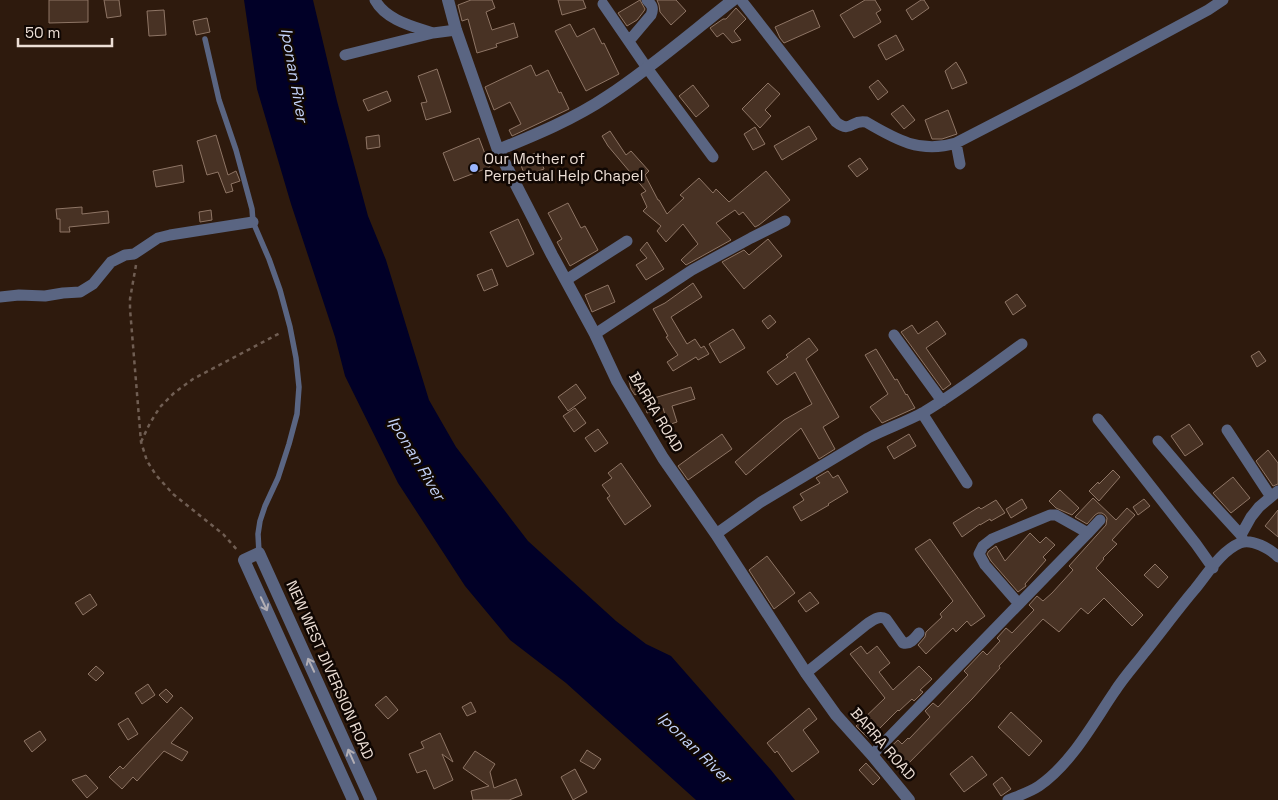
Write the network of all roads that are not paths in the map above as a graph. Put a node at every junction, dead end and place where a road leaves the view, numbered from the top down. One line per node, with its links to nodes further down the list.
1 (374, 0): 9 (street)
2 (647, 0): 11 (street)
3 (733, 0): 13 (street)
4 (741, 0): 14 (street)
5 (1223, 0): 14 (street)
6 (451, 1): 8 (street, BARRA ROAD)
7 (603, 4): 11 (street)
8 (456, 30): 9 (street); 15 (street, BARRA ROAD)
9 (433, 33): 12 (street)
10 (205, 39): 19 (lane)
11 (629, 41): 13 (street)
12 (345, 55)
13 (647, 68): 15 (street); 16 (street)
14 (956, 143): 17 (street)
15 (498, 150): 21 (street, BARRA ROAD)
16 (713, 157)
17 (960, 164)
18 (786, 221): 23 (street)
19 (252, 222): 22 (street); 37 (lane)
20 (627, 241): 21 (street)
21 (566, 280): 23 (street, BARRA ROAD)
22 (0, 297)
23 (595, 334): 35 (street, BARRA ROAD)
24 (894, 335): 26 (street)
25 (1022, 344): 26 (street)
26 (942, 401): 27 (street)
27 (922, 413): 31 (street); 35 (street)
28 (1098, 419): 39 (street)
29 (1227, 430): 32 (street)
30 (1158, 441): 36 (street)
31 (967, 483)
32 (1275, 494): 36 (street)
33 (1100, 520): 34 (street)
34 (1088, 533): 40 (street); 40 (street)
35 (716, 534): 42 (street, BARRA ROAD)
36 (1242, 538): 38 (street); 39 (street)
37 (259, 553): 44 (street, one-way to 44); 45 (street, NEW WEST DIVERSION ROAD, one-way to 37)
38 (1278, 556)
39 (1213, 568): 47 (street)
40 (1019, 604): 43 (street)
41 (919, 633): 42 (street)
42 (806, 673): 43 (street, BARRA ROAD)
43 (872, 755): 46 (street, BARRA ROAD)
44 (353, 800)
45 (372, 800)
46 (909, 800)
47 (1008, 800)

